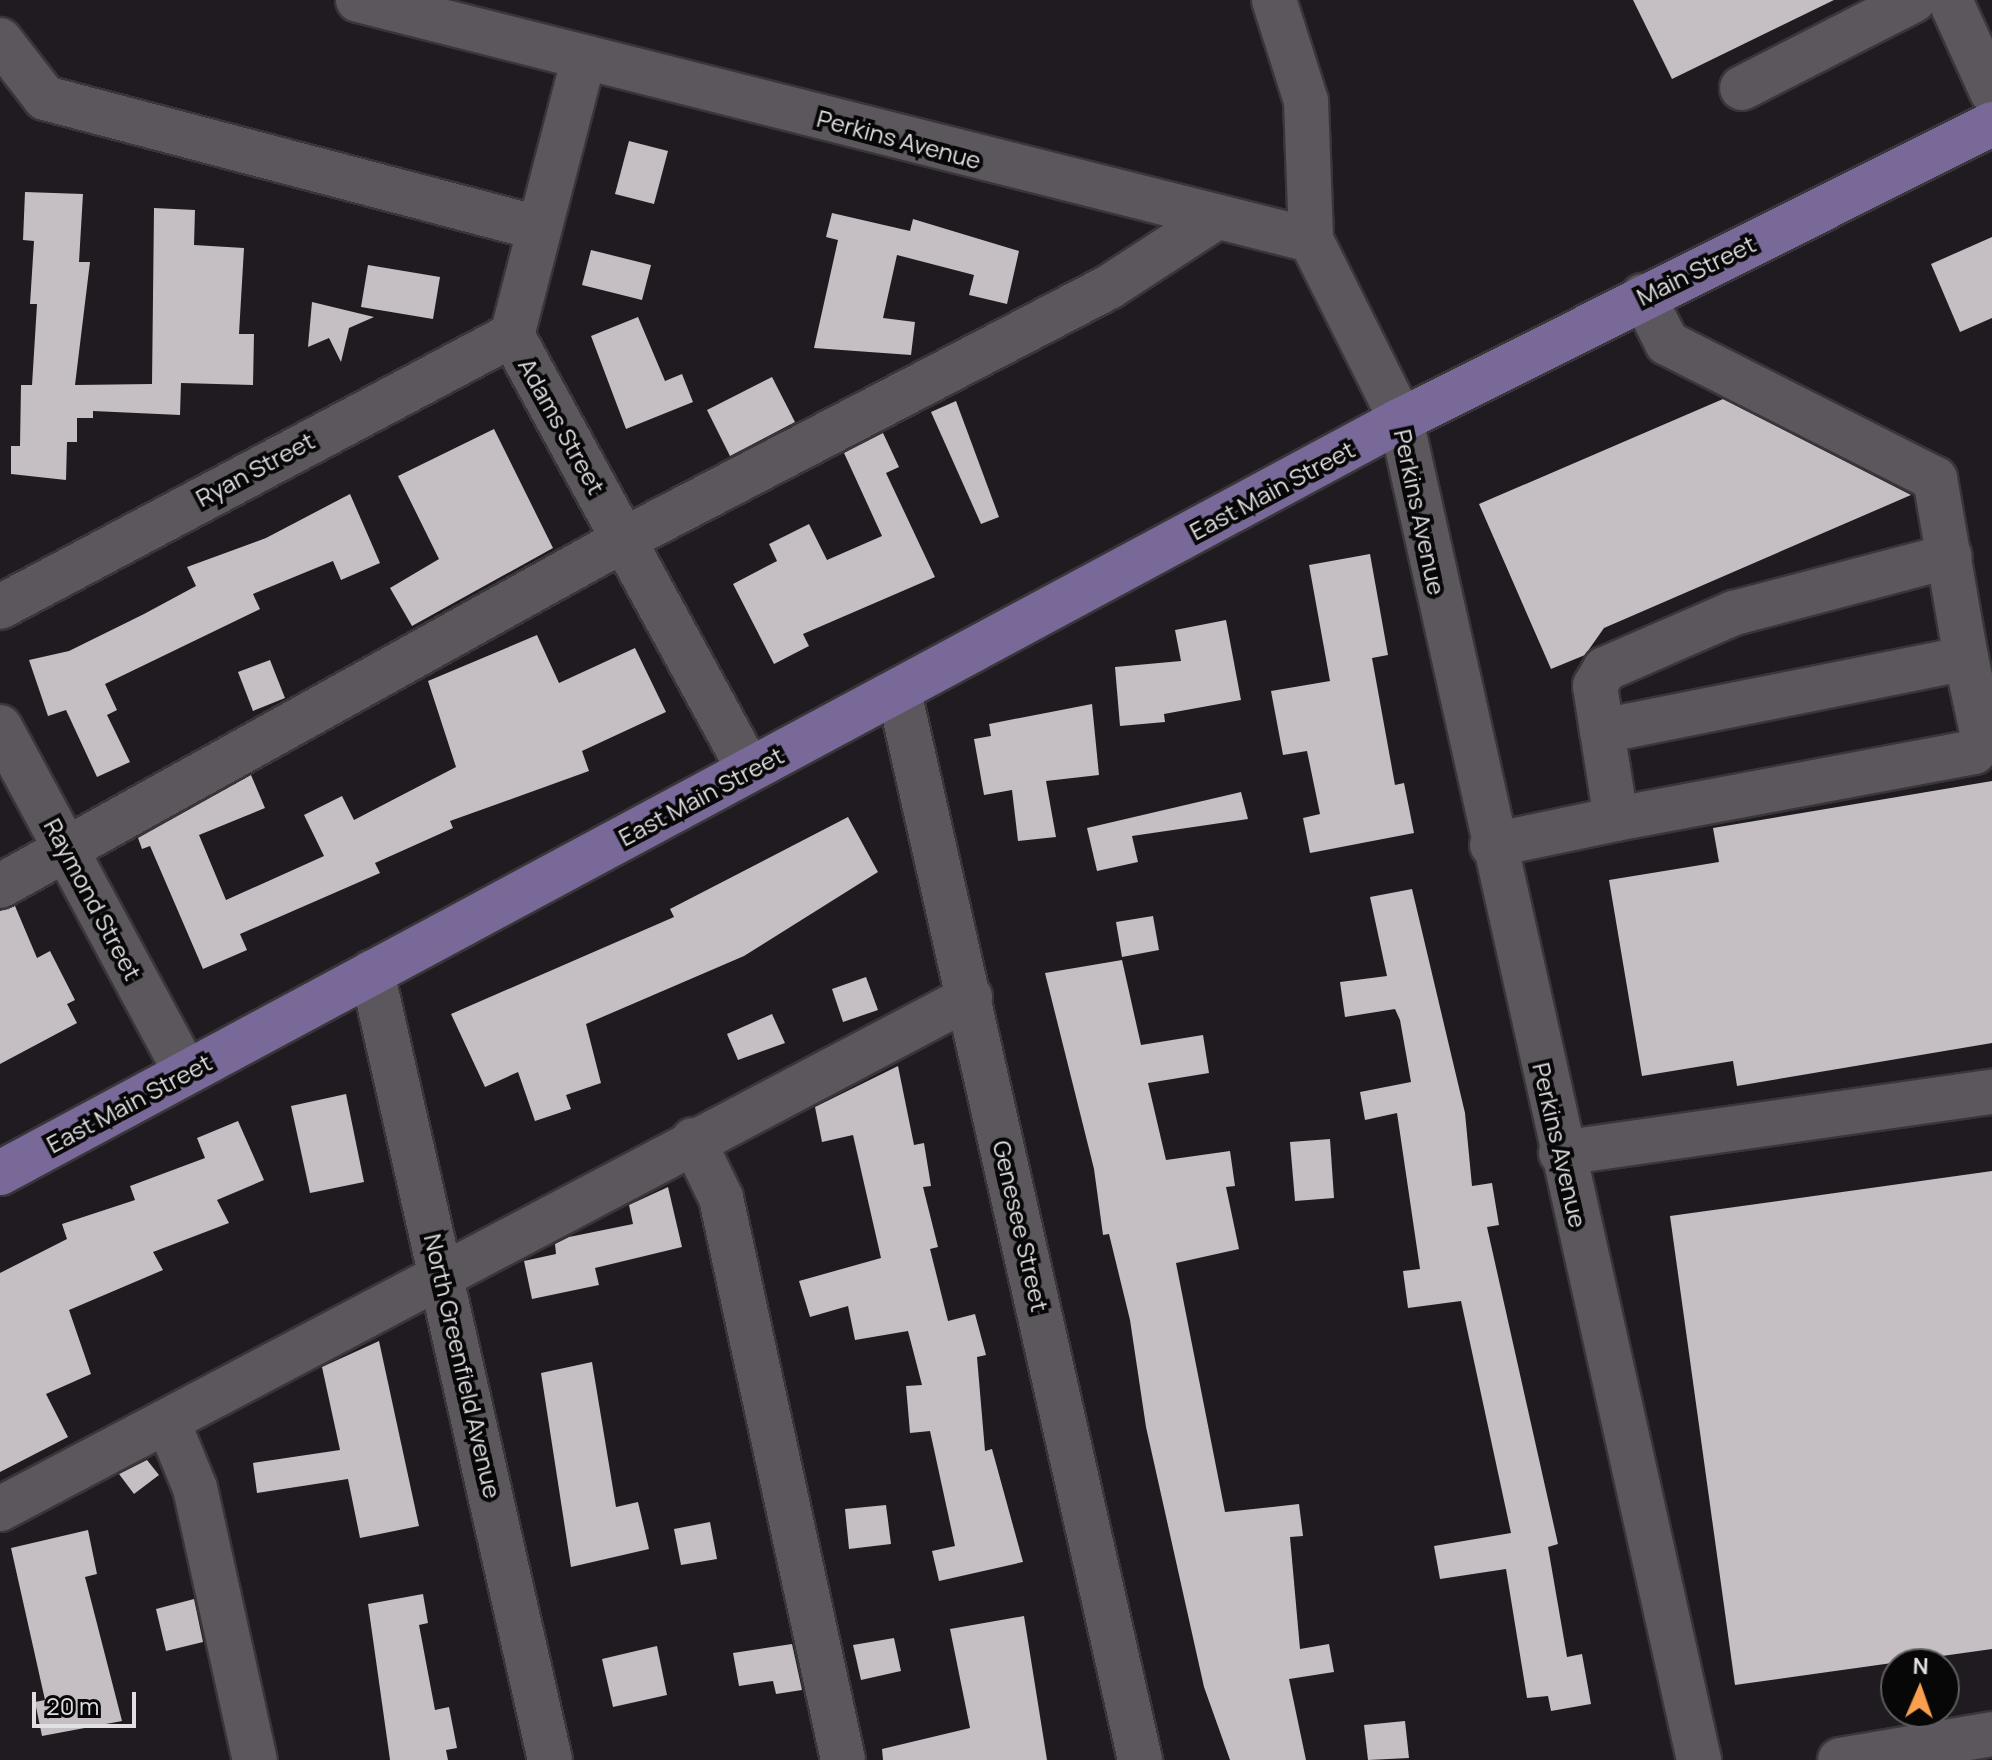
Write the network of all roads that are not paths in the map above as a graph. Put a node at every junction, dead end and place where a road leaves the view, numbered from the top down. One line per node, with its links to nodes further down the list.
1 (358, 0): 6 (street, Perkins Avenue)
2 (1274, 0): 12 (street)
3 (1914, 0): 7 (street)
4 (1950, 0): 8 (street)
5 (0, 40): 11 (street)
6 (584, 57): 10 (street, Perkins Avenue); 11 (street, Adams Street)
7 (1742, 88)
8 (1992, 92)
9 (1992, 124): 13 (main road, Main Street)
10 (1212, 220): 12 (street, Perkins Avenue); 16 (street)
11 (538, 228): 14 (street, Adams Street)
12 (1311, 240): 15 (street, Perkins Avenue)
13 (1643, 296): 15 (main road, Main Street); 17 (street)
14 (512, 335): 16 (street, Adams Street); 18 (street, Ryan Street)
15 (1401, 420): 20 (main road, East Main Street); 25 (street, Perkins Avenue)
16 (625, 539): 23 (street, Adams Street); 26 (street)
17 (1950, 556): 19 (street); 21 (street)
18 (0, 607)
19 (1966, 658): 21 (street); 24 (street)
20 (899, 692): 23 (main road, East Main Street); 29 (street, Genesee Street)
21 (1602, 731): 24 (street)
22 (5, 749): 26 (street, Raymond Street)
23 (749, 770): 28 (main road, East Main Street)
24 (1616, 819): 25 (street)
25 (1492, 845): 33 (street, Perkins Avenue)
26 (68, 853): 27 (street); 30 (street, Raymond Street)
27 (0, 886)
28 (372, 972): 30 (main road, East Main Street); 35 (street, North Greenfield Avenue)
29 (970, 997): 32 (street); 42 (street, Genesee Street)
30 (186, 1072): 34 (main road, East Main Street)
31 (1992, 1092): 33 (street)
32 (693, 1140): 35 (street); 41 (street)
33 (1561, 1153): 43 (street, Perkins Avenue)
34 (0, 1173)
35 (443, 1273): 36 (street); 40 (street, North Greenfield Avenue)
36 (168, 1422): 37 (street); 39 (street)
37 (0, 1509)
38 (1992, 1734): 44 (street)
39 (255, 1760)
40 (550, 1760)
41 (843, 1760)
42 (1140, 1760)
43 (1699, 1760)
44 (1840, 1760)

